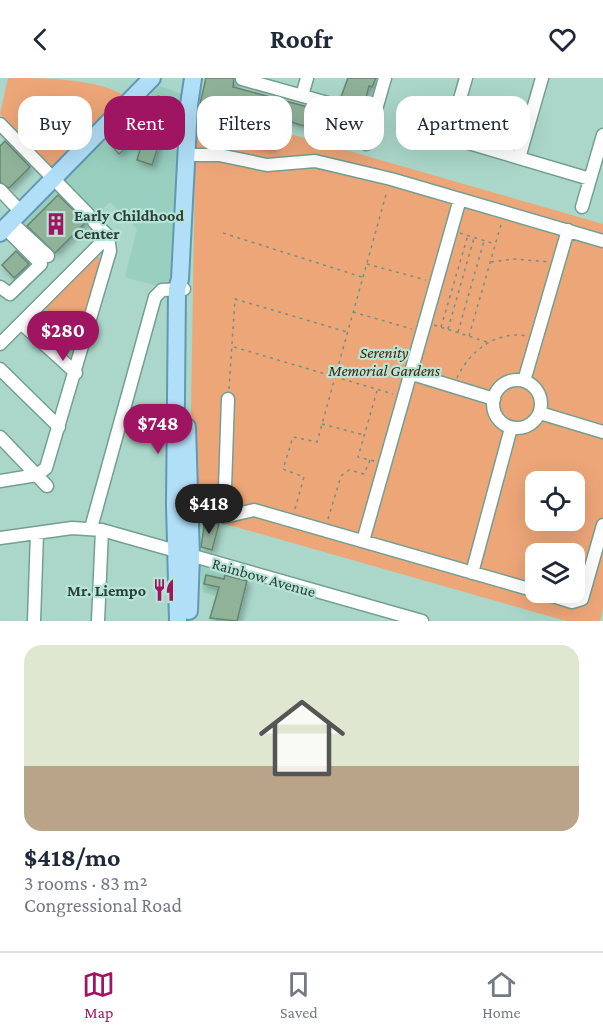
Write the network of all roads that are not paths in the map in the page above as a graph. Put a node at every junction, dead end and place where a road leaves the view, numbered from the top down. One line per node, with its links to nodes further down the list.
1 (152, 78): 15 (main road)
2 (307, 78): 8 (street)
3 (385, 78): 9 (street)
4 (466, 78): 13 (street)
5 (542, 78): 13 (street)
6 (242, 79): 8 (street)
7 (189, 82): 12 (main road)
8 (302, 96)
9 (380, 96)
10 (0, 124): 15 (street)
11 (603, 135): 14 (street)
12 (188, 155): 17 (street); 24 (main road)
13 (519, 158): 14 (street)
14 (590, 179): 18 (street)
15 (52, 180): 19 (main road); 21 (street)
16 (0, 190): 19 (street)
17 (460, 199): 20 (street); 29 (street)
18 (582, 207)
19 (9, 224): 23 (street); 25 (street)
20 (568, 230): 22 (street); 31 (street)
21 (108, 236): 26 (street); 30 (street)
22 (603, 241)
23 (48, 256)
24 (180, 286): 42 (main road); 45 (street); 49 (main road)
25 (0, 287)
26 (21, 323): 27 (street); 30 (street)
27 (0, 344)
28 (0, 369): 35 (street)
29 (409, 373): 33 (street); 48 (street)
30 (76, 374): 35 (street)
31 (524, 381): 33 (street); 34 (street)
32 (228, 399): 43 (street)
33 (494, 399): 36 (street)
34 (540, 413): 36 (street); 37 (street)
35 (59, 427): 39 (street)
36 (511, 428): 50 (street)
37 (603, 432)
38 (0, 437): 39 (street)
39 (37, 475): 40 (street); 41 (street)
40 (0, 481)
41 (47, 486)
42 (189, 507): 43 (street); 49 (main road)
43 (224, 517): 48 (street)
44 (603, 525): 52 (street)
45 (97, 529): 46 (street, Rainbow Avenue); 49 (street, Rainbow Avenue); 54 (street)
46 (37, 533): 47 (street, Rainbow Avenue); 53 (street)
47 (0, 538)
48 (363, 541): 50 (street)
49 (185, 555): 55 (main road); 56 (main road); 57 (street, Rainbow Avenue)
50 (472, 573): 51 (street)
51 (525, 588)
52 (585, 588)
53 (34, 621)
54 (98, 621)
55 (178, 621)
56 (188, 621)
57 (422, 621)

